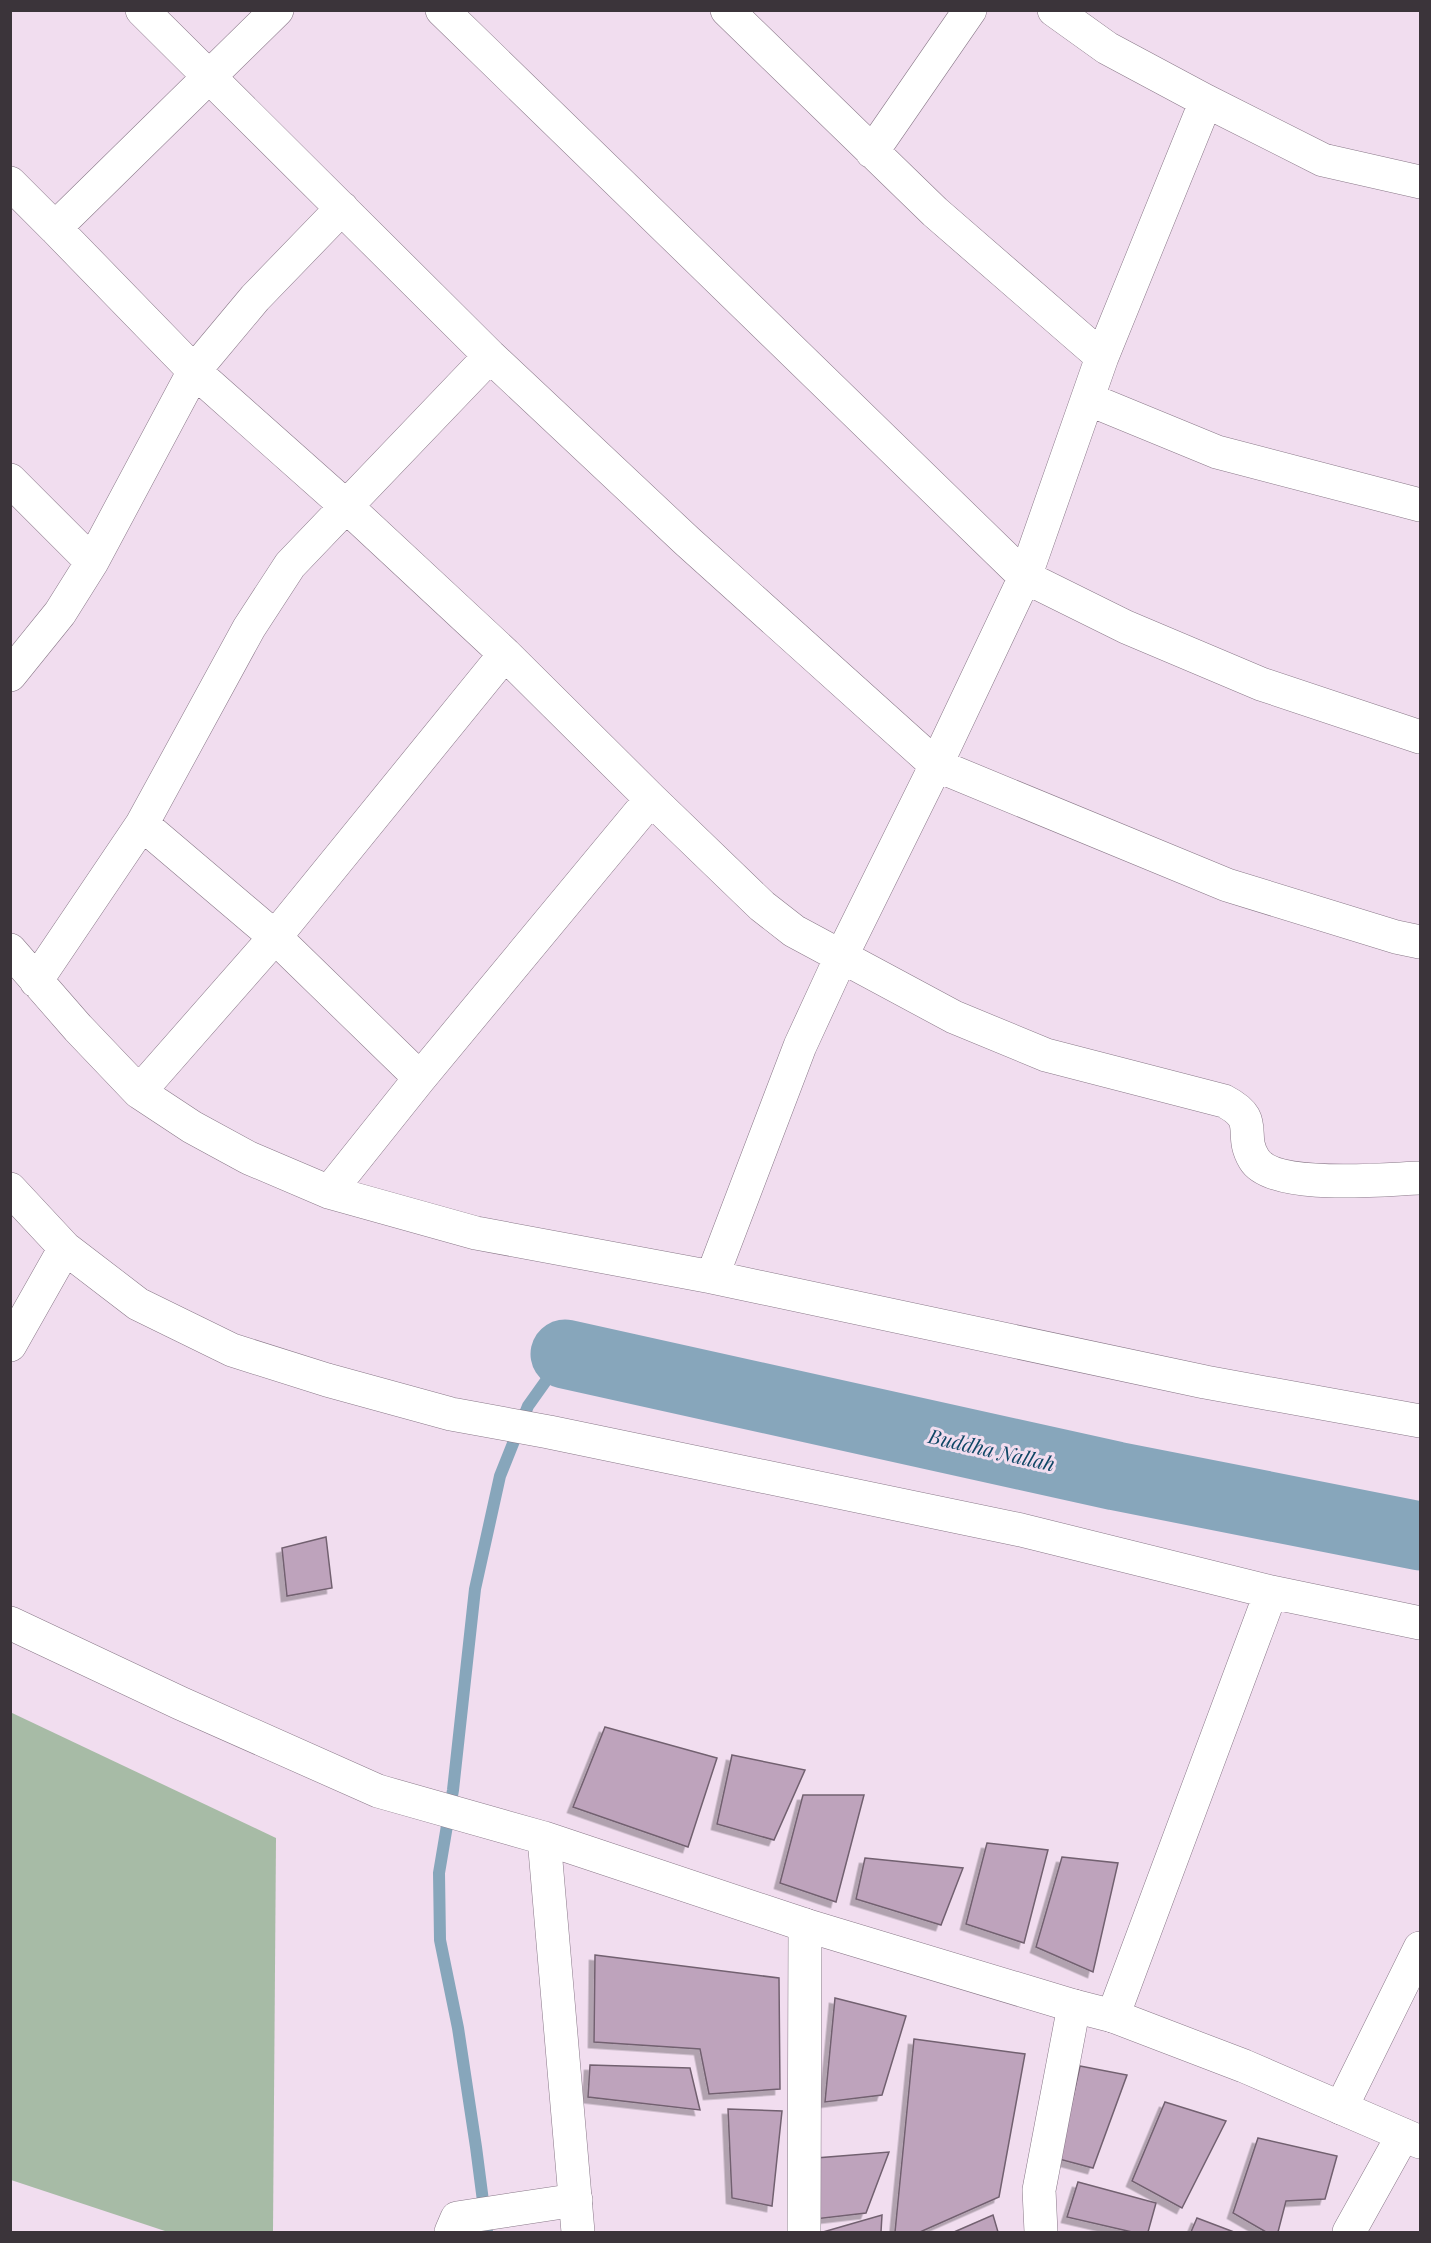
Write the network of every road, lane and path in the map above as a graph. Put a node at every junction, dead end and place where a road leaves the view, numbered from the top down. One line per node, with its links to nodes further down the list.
1 (142, 10): 7 (street)
2 (277, 10): 7 (street)
3 (442, 10): 22 (street)
4 (727, 10): 9 (street)
5 (970, 10): 9 (street)
6 (1054, 10): 8 (street)
7 (209, 77): 12 (street); 13 (street)
8 (1206, 101): 10 (street); 15 (street)
9 (872, 152): 15 (street)
10 (1420, 182)
11 (10, 183): 13 (street)
12 (342, 208): 14 (street); 16 (street)
13 (55, 228): 16 (street)
14 (490, 356): 20 (street); 26 (street)
15 (1102, 357): 17 (street)
16 (194, 371): 20 (street); 21 (street)
17 (1088, 399): 19 (street); 22 (street)
18 (10, 480): 21 (street)
19 (1420, 505)
20 (347, 507): 23 (street); 28 (street)
21 (92, 562): 24 (street)
22 (1025, 577): 25 (street); 26 (street)
23 (505, 654): 27 (street); 29 (street)
24 (10, 675)
25 (1420, 737)
26 (936, 765): 30 (street); 32 (street)
27 (651, 799): 32 (street); 34 (street)
28 (142, 824): 29 (street); 33 (street)
29 (275, 938): 34 (street); 35 (street)
30 (1420, 942)
31 (10, 950): 33 (street)
32 (841, 957): 36 (street); 40 (street)
33 (36, 981): 35 (street)
34 (420, 1078): 38 (street)
35 (139, 1092): 38 (street)
36 (1420, 1178)
37 (10, 1190): 39 (street)
38 (329, 1192): 40 (street)
39 (65, 1248): 41 (street); 43 (street)
40 (712, 1277): 42 (street)
41 (10, 1345)
42 (1420, 1421)
43 (1271, 1592): 45 (street); 50 (street)
44 (10, 1623): 46 (street)
45 (1420, 1623)
46 (544, 1838): 47 (street); 53 (street)
47 (806, 1925): 49 (street); 56 (street)
48 (1420, 1948): 51 (street)
49 (1074, 2006): 50 (street); 57 (street)
50 (1113, 2016): 51 (street)
51 (1341, 2108): 52 (street)
52 (1412, 2138): 58 (street)
53 (576, 2200): 54 (street); 55 (street)
54 (454, 2225)
55 (578, 2232)
56 (804, 2232)
57 (1041, 2232)
58 (1348, 2232)

